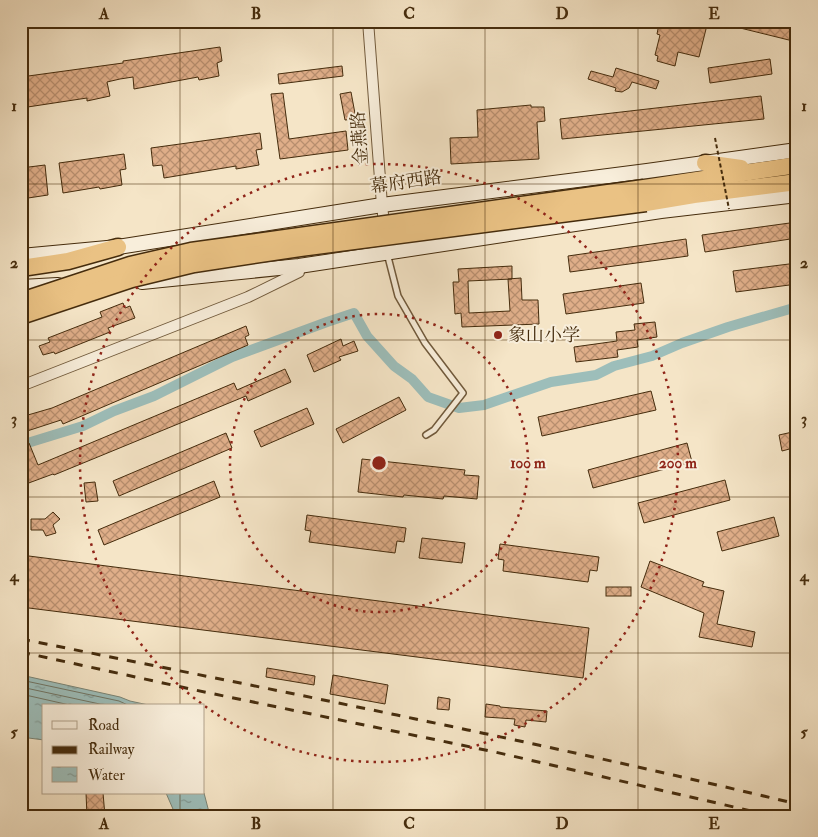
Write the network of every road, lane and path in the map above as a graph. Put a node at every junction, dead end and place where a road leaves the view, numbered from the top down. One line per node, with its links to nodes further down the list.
1 (368, 21): 12 (street, 金燕路)
2 (715, 138): 13 (path, bridge)
3 (797, 150): 4 (main road, 幕府西路)
4 (705, 163): 6 (highway); 11 (main road, 幕府西路)
5 (797, 165): 6 (highway)
6 (760, 170): 10 (highway)
7 (797, 182): 9 (highway)
8 (797, 194): 14 (main road)
9 (694, 195): 10 (highway); 14 (highway)
10 (645, 196): 26 (highway, bridge); 27 (highway, bridge)
11 (445, 197): 12 (main road, 幕府西路); 18 (main road)
12 (382, 205): 15 (main road, 幕府西路); 16 (street, 金燕路)
13 (728, 209)
14 (664, 210): 18 (main road)
15 (320, 215): 17 (main road); 19 (main road, 幕府西路)
16 (385, 232): 17 (main road); 20 (street, 金燕路)
17 (324, 240): 24 (main road)
18 (455, 242): 20 (main road)
19 (118, 247): 21 (main road, 幕府西路); 23 (highway)
20 (387, 252): 22 (main road); 29 (lane)
21 (21, 256)
22 (299, 266): 24 (main road); 28 (street)
23 (21, 268)
24 (242, 272): 25 (main road)
25 (21, 287)
26 (21, 301)
27 (21, 316)
28 (21, 386)
29 (426, 435)

